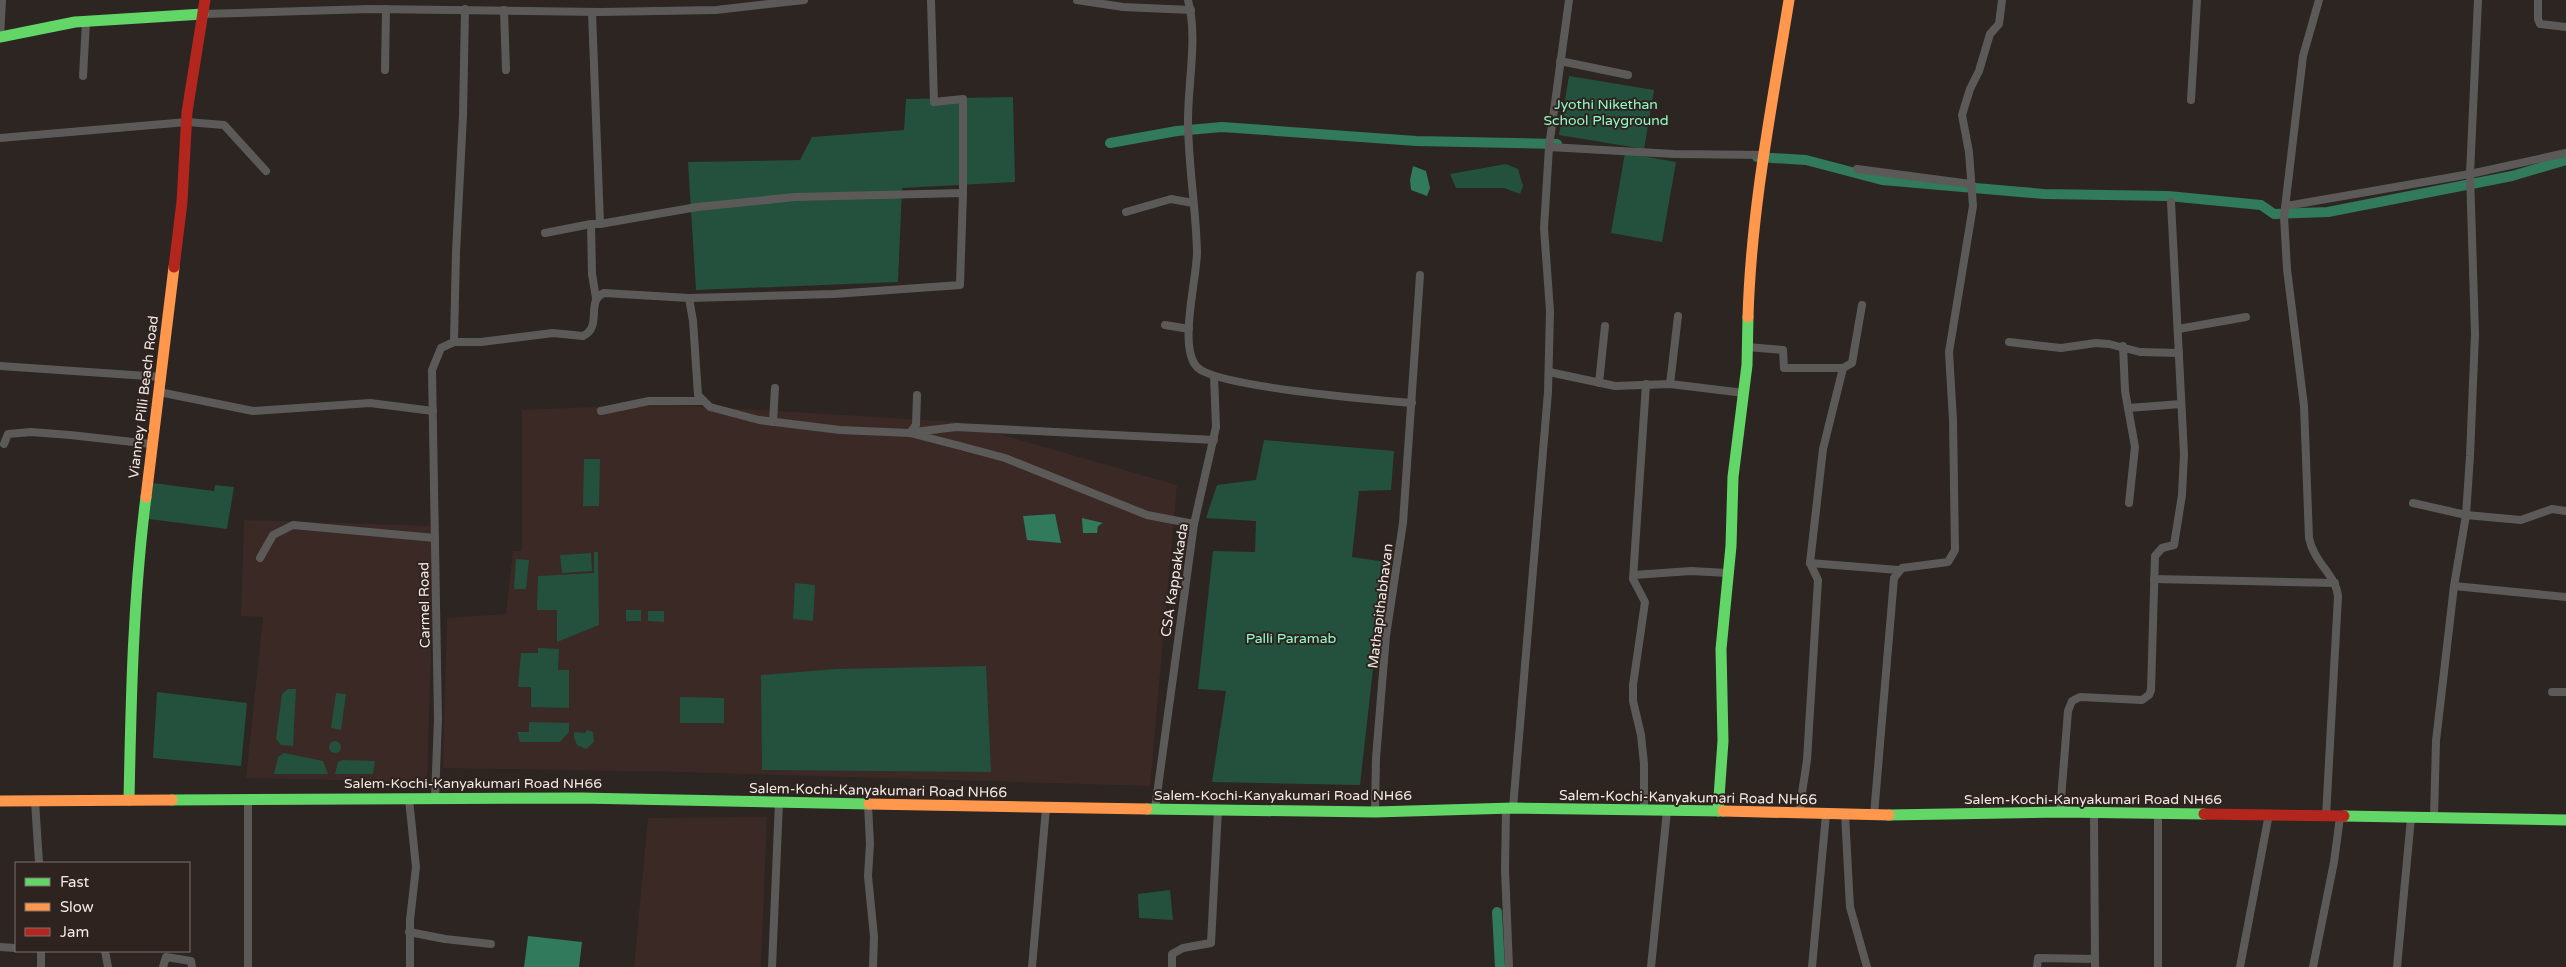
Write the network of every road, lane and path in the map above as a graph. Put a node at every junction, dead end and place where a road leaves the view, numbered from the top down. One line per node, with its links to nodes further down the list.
1 (2, 0): 22 (street)
2 (205, 0): 19 (main road, Vianney Pilli Beach Road)
3 (804, 0): 18 (street)
4 (931, 0): 38 (street)
5 (1077, 0): 17 (street)
6 (1188, 0): 17 (street)
7 (1569, 0): 23 (street)
8 (1789, 0): 33 (main road)
9 (2002, 0): 37 (street)
10 (2197, 0): 28 (street)
11 (2319, 0): 40 (street)
12 (2478, 0): 36 (street)
13 (2538, 0): 21 (street)
14 (386, 9): 15 (street); 19 (street); 24 (street)
15 (465, 10): 16 (street); 56 (street)
16 (504, 10): 18 (street); 25 (street)
17 (1190, 10): 39 (street)
18 (592, 12): 44 (street)
19 (203, 14): 20 (main road); 29 (main road, Vianney Pilli Beach Road)
20 (86, 22): 22 (main road); 27 (street)
21 (2566, 27)
22 (0, 37)
23 (1560, 62): 26 (street); 31 (street)
24 (385, 70)
25 (506, 70)
26 (1628, 75)
27 (83, 76)
28 (2191, 100)
29 (187, 122): 30 (street); 35 (street); 65 (main road, Vianney Pilli Beach Road)
30 (0, 138)
31 (1549, 144): 33 (street); 63 (street)
32 (2566, 153): 36 (street)
33 (1764, 158): 59 (main road)
34 (1857, 169): 37 (street)
35 (266, 171)
36 (2470, 177): 40 (street); 87 (street)
37 (1971, 189): 92 (street)
38 (963, 193): 44 (street); 48 (street)
39 (1193, 203): 42 (street); 55 (street)
40 (2289, 203): 96 (street)
41 (2172, 205): 54 (street)
42 (1126, 212)
43 (591, 224): 44 (street); 45 (street); 47 (street)
44 (600, 224)
45 (545, 233)
46 (1420, 275): 74 (street, Mathapithabhavan)
47 (596, 298): 48 (street); 56 (street)
48 (689, 298): 73 (street)
49 (1862, 305): 62 (street)
50 (1678, 316): 68 (street)
51 (2246, 317): 54 (street)
52 (1165, 324): 55 (street)
53 (1605, 326): 66 (street)
54 (2178, 328): 60 (street)
55 (1189, 329): 64 (street)
56 (454, 342): 77 (street, Carmel Road)
57 (2009, 342): 58 (street)
58 (2123, 346): 60 (street); 76 (street)
59 (1748, 347): 62 (street); 71 (main road)
60 (2179, 352): 75 (street)
61 (0, 366): 65 (street)
62 (1842, 368): 91 (street)
63 (1549, 372): 66 (street); 110 (street)
64 (1214, 376): 74 (street); 81 (street, CSA Kappakkada)
65 (162, 377): 70 (main road, Vianney Pilli Beach Road)
66 (1599, 382): 67 (street)
67 (1646, 384): 68 (street); 94 (street)
68 (1670, 384): 71 (street)
69 (776, 388): 79 (street)
70 (159, 392): 77 (street); 83 (main road, Vianney Pilli Beach Road)
71 (1744, 393): 93 (main road)
72 (917, 394): 80 (street)
73 (703, 402): 78 (street); 79 (street)
74 (1412, 403): 116 (street, Mathapithabhavan)
75 (2181, 404): 76 (street); 95 (street)
76 (2128, 408): 84 (street)
77 (433, 411): 89 (street, Carmel Road)
78 (601, 411)
79 (774, 422): 80 (street)
80 (910, 433): 81 (street); 88 (street)
81 (1214, 440): 88 (street, CSA Kappakkada)
82 (4, 444): 83 (street)
83 (151, 444): 103 (main road, Vianney Pilli Beach Road)
84 (2129, 502)
85 (2413, 503): 87 (street)
86 (2566, 511): 87 (street)
87 (2466, 515): 97 (street)
88 (1194, 524): 111 (street, CSA Kappakkada)
89 (435, 538): 90 (street); 102 (street, Carmel Road)
90 (260, 558)
91 (1810, 563): 92 (street); 119 (street)
92 (1898, 570): 124 (street)
93 (1728, 573): 94 (street); 115 (main road)
94 (1634, 575): 113 (street)
95 (2154, 579): 96 (street); 117 (street)
96 (2335, 583): 125 (street)
97 (2454, 586): 98 (street); 128 (street)
98 (2566, 597)
99 (2552, 692): 100 (street)
100 (2566, 692)
101 (409, 799): 102 (main road, Salem-Kochi-Kanyakumari Road NH66); 104 (main road, Salem-Kochi-Kanyakumari Road NH66); 131 (street)
102 (435, 799): 107 (main road, Salem-Kochi-Kanyakumari Road NH66)
103 (129, 800): 104 (main road, Salem-Kochi-Kanyakumari Road NH66); 106 (main road, Salem-Kochi-Kanyakumari Road NH66)
104 (248, 800): 142 (street)
105 (0, 801): 106 (main road, Salem-Kochi-Kanyakumari Road NH66)
106 (35, 801): 130 (street)
107 (779, 802): 108 (main road, Salem-Kochi-Kanyakumari Road NH66); 144 (street)
108 (868, 804): 109 (main road, Salem-Kochi-Kanyakumari Road NH66); 145 (street)
109 (1046, 808): 111 (main road, Salem-Kochi-Kanyakumari Road NH66); 146 (street)
110 (1510, 808): 113 (main road, Salem-Kochi-Kanyakumari Road NH66); 116 (main road, Salem-Kochi-Kanyakumari Road NH66); 148 (street)
111 (1155, 809): 112 (main road, Salem-Kochi-Kanyakumari Road NH66)
112 (1218, 809): 116 (main road, Salem-Kochi-Kanyakumari Road NH66); 147 (street)
113 (1644, 810): 114 (main road, Salem-Kochi-Kanyakumari Road NH66)
114 (1667, 811): 115 (main road, Salem-Kochi-Kanyakumari Road NH66); 149 (street)
115 (1718, 811): 119 (main road, Salem-Kochi-Kanyakumari Road NH66)
116 (1375, 812)
117 (2060, 812): 118 (main road, Salem-Kochi-Kanyakumari Road NH66); 124 (main road, Salem-Kochi-Kanyakumari Road NH66)
118 (2094, 812): 122 (main road, Salem-Kochi-Kanyakumari Road NH66); 137 (street)
119 (1799, 813): 120 (main road, Salem-Kochi-Kanyakumari Road NH66)
120 (1826, 814): 121 (main road, Salem-Kochi-Kanyakumari Road NH66); 150 (street)
121 (1845, 814): 124 (main road, Salem-Kochi-Kanyakumari Road NH66); 151 (street)
122 (2158, 814): 123 (main road, Salem-Kochi-Kanyakumari Road NH66); 153 (street)
123 (2269, 814): 125 (main road, Salem-Kochi-Kanyakumari Road NH66); 154 (street)
124 (1874, 815)
125 (2326, 817): 126 (main road, Salem-Kochi-Kanyakumari Road NH66)
126 (2340, 817): 127 (main road, Salem-Kochi-Kanyakumari Road NH66); 155 (street)
127 (2410, 818): 128 (main road, Salem-Kochi-Kanyakumari Road NH66); 156 (street)
128 (2434, 818): 129 (main road, Salem-Kochi-Kanyakumari Road NH66)
129 (2566, 820)
130 (39, 862)
131 (409, 932): 132 (street); 143 (street)
132 (491, 944)
133 (0, 948): 134 (street)
134 (15, 948)
135 (41, 952): 138 (street)
136 (105, 952): 139 (street)
137 (2095, 963): 152 (street)
138 (41, 967)
139 (108, 967)
140 (163, 967): 141 (street)
141 (192, 967)
142 (248, 967)
143 (410, 967)
144 (772, 967)
145 (873, 967)
146 (1032, 967)
147 (1172, 967)
148 (1509, 967)
149 (1650, 967)
150 (1812, 967)
151 (1867, 967)
152 (2037, 967)
153 (2158, 967)
154 (2240, 967)
155 (2313, 967)
156 (2397, 967)

